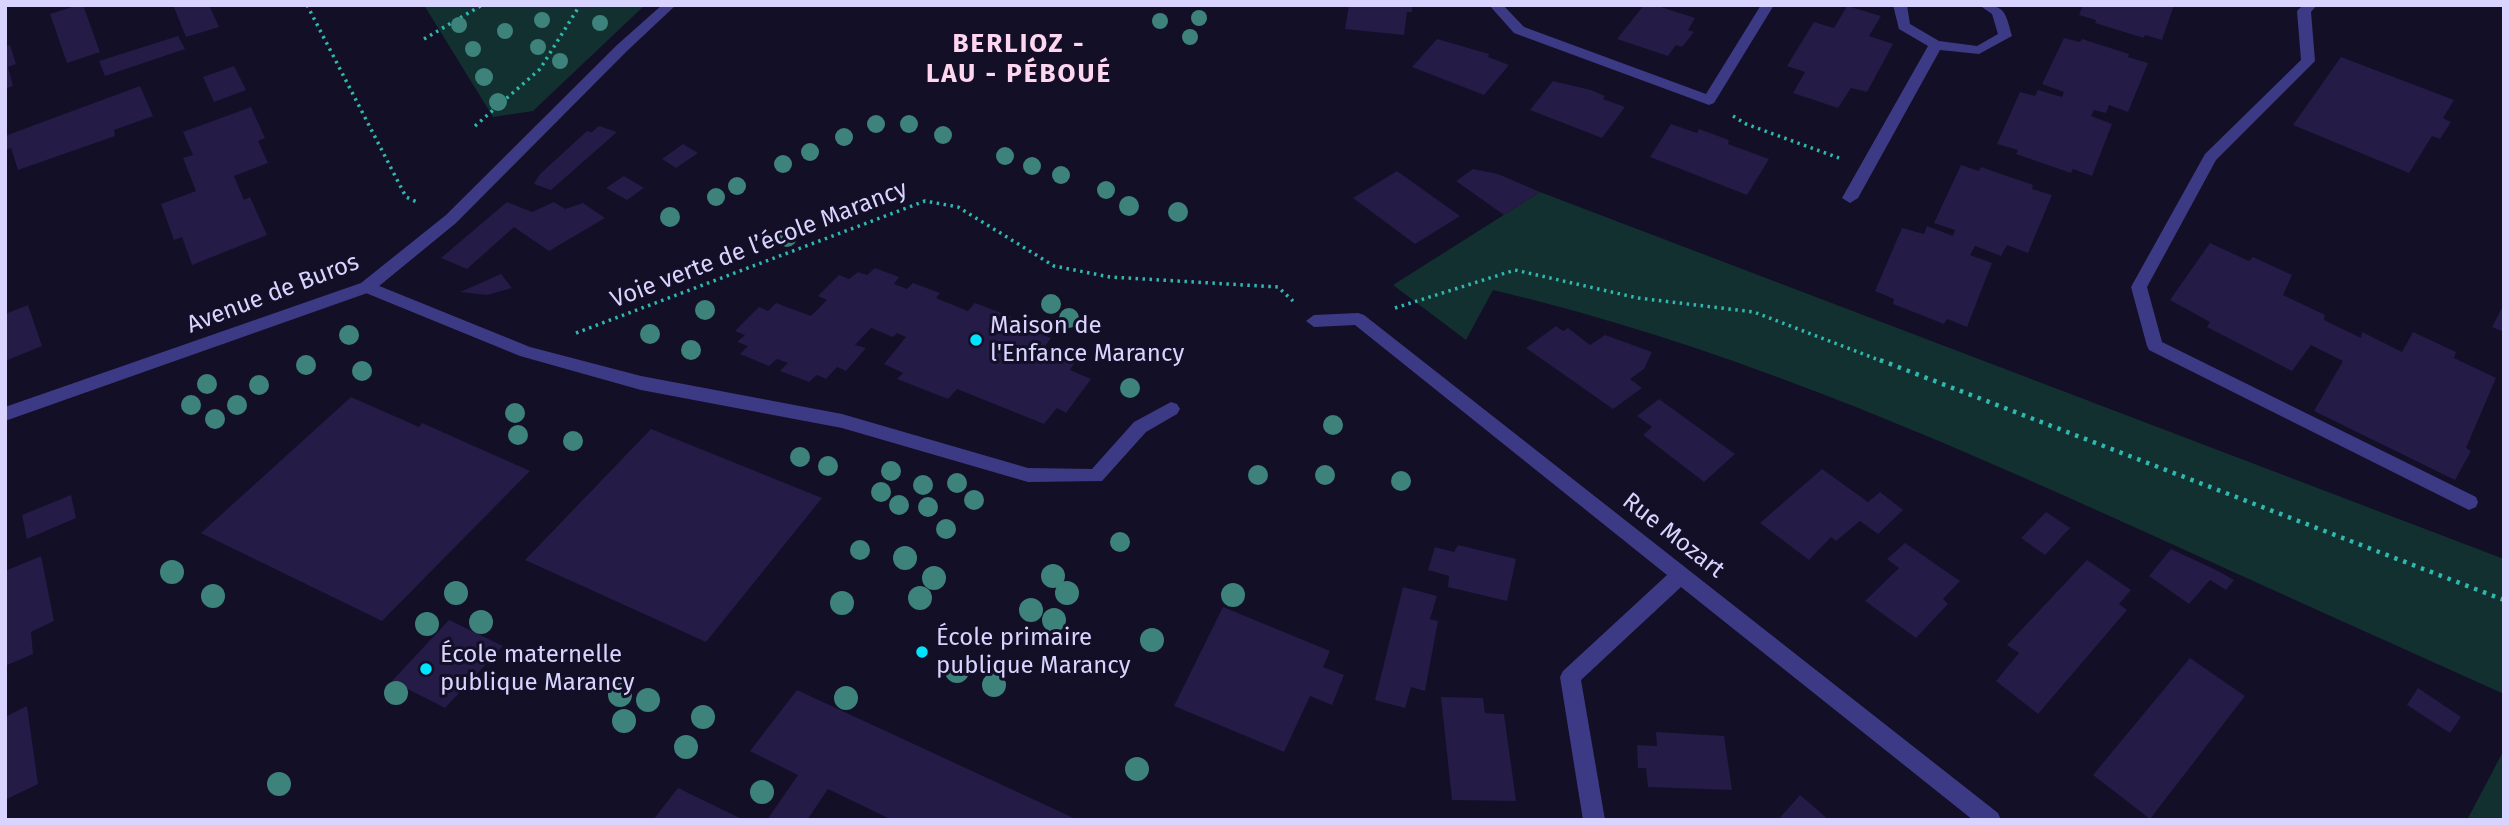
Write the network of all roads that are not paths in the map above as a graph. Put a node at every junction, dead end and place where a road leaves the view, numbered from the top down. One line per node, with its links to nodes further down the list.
1 (670, 5): 9 (street, Avenue de Buros)
2 (1495, 5): 3 (street)
3 (1768, 5)
4 (1900, 5): 7 (street)
5 (1985, 5): 7 (street)
6 (2311, 5): 13 (street)
7 (1936, 46): 8 (street)
8 (1850, 198)
9 (367, 287): 11 (street); 12 (street, Avenue de Buros)
10 (1314, 321): 14 (street, Rue Mozart)
11 (1171, 409)
12 (5, 414)
13 (2469, 502)
14 (1682, 574): 15 (street); 16 (street, Rue Mozart)
15 (1594, 820)
16 (1990, 820)

